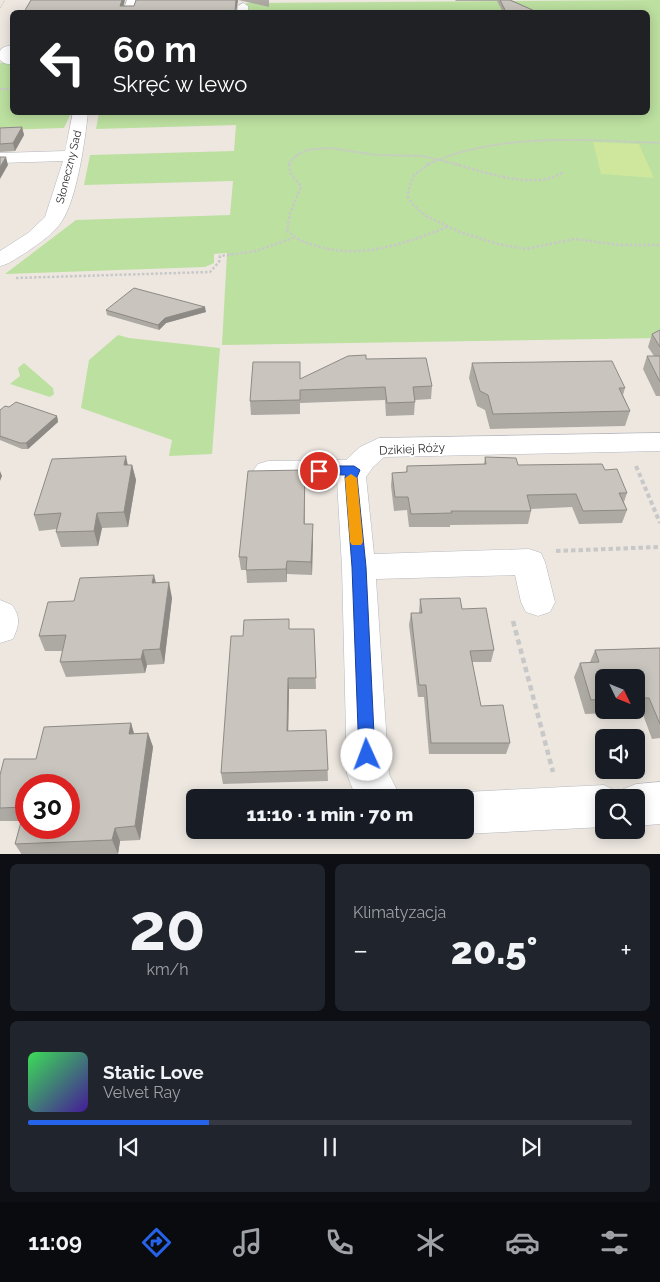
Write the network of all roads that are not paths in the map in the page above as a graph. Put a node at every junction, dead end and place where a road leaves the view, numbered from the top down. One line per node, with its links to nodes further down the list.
1 (81, 115): 2 (street, Słoneczny Sad)
2 (72, 156): 3 (street); 4 (street, Słoneczny Sad)
3 (0, 158)
4 (0, 260)
5 (660, 442): 6 (street, Dzikiej Róży)
6 (354, 470): 7 (street); 8 (street)
7 (250, 472)
8 (359, 567): 9 (street); 12 (street)
9 (525, 611)
10 (0, 615): 11 (street)
11 (0, 628)
12 (373, 789)
13 (660, 803): 14 (street)
14 (645, 804)
15 (595, 806): 16 (street)
16 (474, 813)

